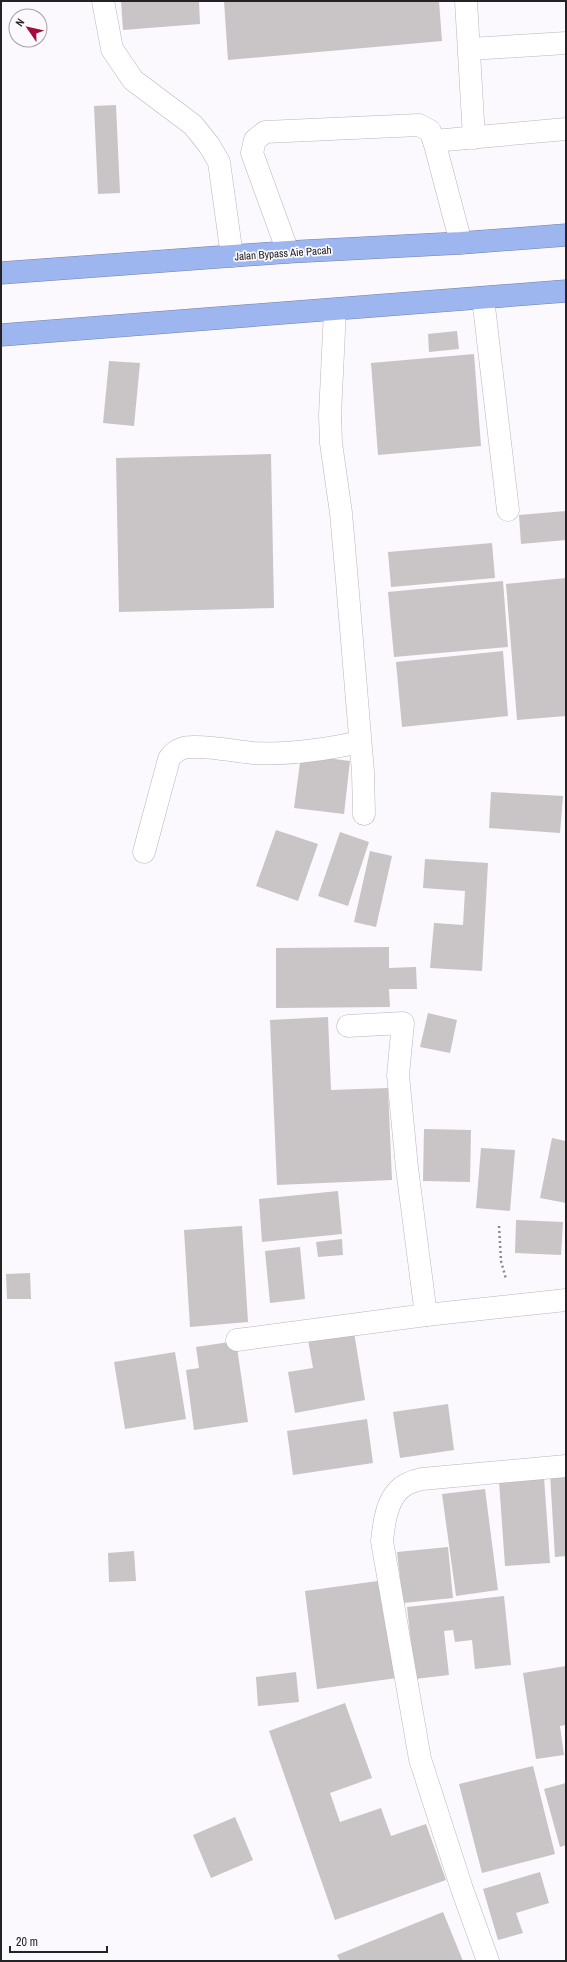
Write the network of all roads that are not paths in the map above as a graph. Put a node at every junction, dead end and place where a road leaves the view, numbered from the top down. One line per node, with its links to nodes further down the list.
1 (103, 1): 11 (street)
2 (466, 1): 4 (street)
3 (566, 43): 4 (street)
4 (470, 49): 6 (street)
5 (566, 129): 6 (street)
6 (474, 138): 7 (street)
7 (434, 141): 9 (street); 10 (street)
8 (566, 235): 9 (highway, Jalan Bypass Aie Pacah)
9 (460, 243): 10 (highway, Jalan Bypass Aie Pacah)
10 (288, 252): 11 (highway, Jalan Bypass Aie Pacah)
11 (232, 256): 12 (highway, Jalan Bypass Aie Pacah)
12 (1, 273)
13 (566, 291): 14 (highway)
14 (483, 298): 15 (highway); 17 (street)
15 (335, 310): 16 (highway); 18 (street)
16 (1, 335)
17 (508, 510)
18 (360, 742): 19 (street); 20 (street)
19 (364, 814)
20 (144, 852)
21 (348, 1026): 23 (street)
22 (566, 1300): 23 (street)
23 (426, 1315): 24 (street)
24 (237, 1340)
25 (566, 1466): 26 (street)
26 (488, 1961)

